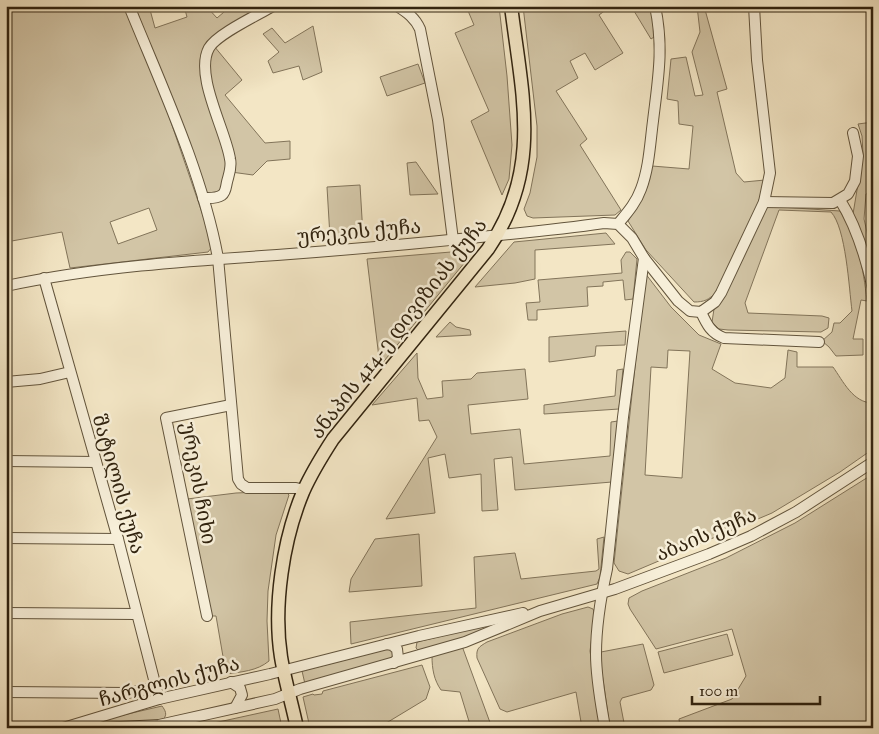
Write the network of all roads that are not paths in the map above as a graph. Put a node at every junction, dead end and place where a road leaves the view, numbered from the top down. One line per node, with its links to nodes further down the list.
1 (129, 6): 8 (street, ურეკის ჩიხი)
2 (273, 6): 8 (street)
3 (397, 6): 13 (street)
4 (511, 6): 12 (main road, ანაპის 414-ე დივიზიას ქუჩა)
5 (655, 6): 11 (street)
6 (754, 6): 10 (street)
7 (853, 133): 9 (street)
8 (203, 198): 14 (street, ურეკის ჩიხი)
9 (840, 200): 10 (street); 18 (street)
10 (764, 202): 19 (street)
11 (618, 224): 12 (street, ურეკის ქუჩა); 15 (street)
12 (497, 236): 13 (street, ურეკის ქუჩა); 27 (main road, ანაპის 414-ე დივიზიას ქუჩა)
13 (453, 240): 14 (street, ურეკის ქუჩა)
14 (218, 258): 16 (street, ურეკის ქუჩა); 23 (street, ურეკის ჩიხი)
15 (644, 258): 19 (street); 30 (street)
16 (44, 278): 17 (street, ურეკის ქუჩა); 21 (street, შატილის ქუჩა)
17 (6, 286)
18 (873, 289)
19 (701, 312): 20 (street)
20 (819, 342)
21 (70, 372): 22 (street); 25 (street, შატილის ქუჩა)
22 (6, 382)
23 (231, 405): 27 (street, ურეკის ჩიხი); 34 (street, ურეკის ჩიხი)
24 (6, 461): 25 (street)
25 (96, 462): 29 (street, შატილის ქუჩა)
26 (873, 462): 30 (street, აბაის ქუჩა)
27 (304, 490): 39 (main road, ანაპის 414-ე დივიზიას ქუჩა)
28 (6, 538): 29 (street)
29 (118, 540): 33 (street, შატილის ქუჩა)
30 (602, 593): 31 (street, აბაის ქუჩა); 49 (street)
31 (540, 611): 35 (street, აბაის ქუჩა); 37 (street, აბაის ქუჩა)
32 (6, 613): 33 (street)
33 (136, 614): 41 (street, შატილის ქუჩა)
34 (207, 616)
35 (419, 636): 36 (street, აბაის ქუჩა); 37 (street)
36 (388, 644): 38 (street); 39 (street, აბაის ქუჩა)
37 (423, 655): 38 (street, აბაის ქუჩა)
38 (394, 663): 43 (street, აბაის ქუჩა)
39 (284, 670): 40 (street, ჩარგლის ქუჩა); 43 (main road, ანაპის 414-ე დივიზიას ქუჩა)
40 (231, 682): 44 (street, ჩარგლის ქუჩა); 45 (street)
41 (156, 687): 42 (street); 44 (street, შატილის ქუჩა)
42 (6, 692)
43 (290, 694): 45 (street, ჩარგლის ქუჩა); 48 (main road, ანაპის 414-ე დივიზიას ქუჩა)
44 (159, 699): 46 (street, ჩარგლის ქუჩა)
45 (235, 708): 47 (street, ჩარგლის ქუჩა)
46 (63, 728)
47 (102, 728)
48 (297, 728)
49 (605, 728)

